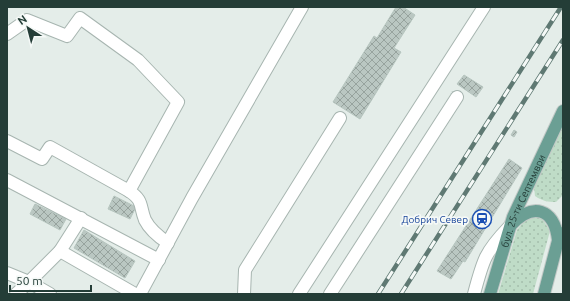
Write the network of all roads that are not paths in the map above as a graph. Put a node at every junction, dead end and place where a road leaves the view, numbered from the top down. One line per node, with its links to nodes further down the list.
1 (302, 7): 14 (street)
2 (484, 7): 24 (street)
3 (7, 34): 9 (street)
4 (457, 96): 25 (street)
5 (563, 111): 12 (main road, бул. 25-ти Септември)
6 (340, 118): 23 (street)
7 (7, 141): 9 (street)
8 (7, 180): 10 (street)
9 (129, 191): 14 (street)
10 (81, 218): 15 (street); 16 (street)
11 (563, 225): 13 (main road)
12 (509, 226): 13 (main road); 26 (street); 27 (main road, бул. 25-ти Септември)
13 (560, 238): 28 (main road)
14 (168, 243): 16 (street)
15 (60, 251): 18 (street); 21 (street)
16 (159, 260): 22 (street)
17 (9, 277): 18 (street)
18 (29, 282): 19 (street); 20 (street)
19 (16, 294)
20 (50, 294)
21 (135, 294)
22 (140, 294)
23 (244, 294)
24 (299, 294)
25 (330, 294)
26 (474, 294)
27 (490, 294)
28 (544, 294)

